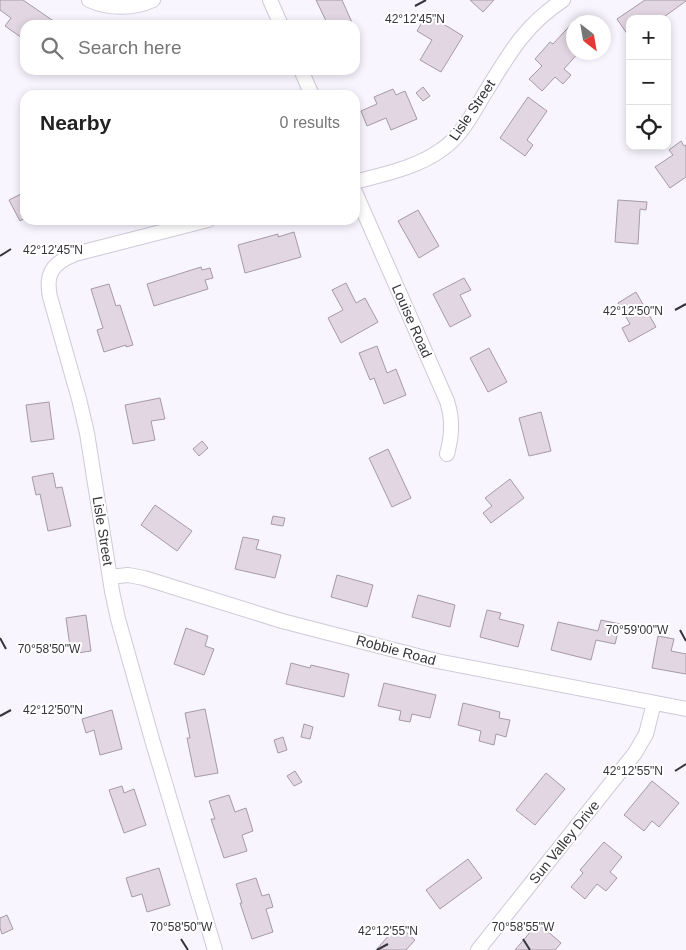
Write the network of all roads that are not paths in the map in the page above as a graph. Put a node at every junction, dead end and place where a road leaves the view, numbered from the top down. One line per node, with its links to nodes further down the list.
1 (89, 0): 2 (street)
2 (153, 0)
3 (270, 0): 5 (street)
4 (563, 0): 8 (street, Lisle Street)
5 (279, 20)
6 (303, 75): 7 (street)
7 (310, 90)
8 (360, 181)
9 (360, 203): 11 (street, Louise Road)
10 (189, 225): 12 (street, Lisle Street)
11 (447, 454)
12 (110, 577): 13 (street, Robbie Road); 15 (street, Lisle Street)
13 (654, 703): 14 (street, Robbie Road); 16 (street, Sun Valley Drive)
14 (686, 709)
15 (215, 950)
16 (478, 950)

